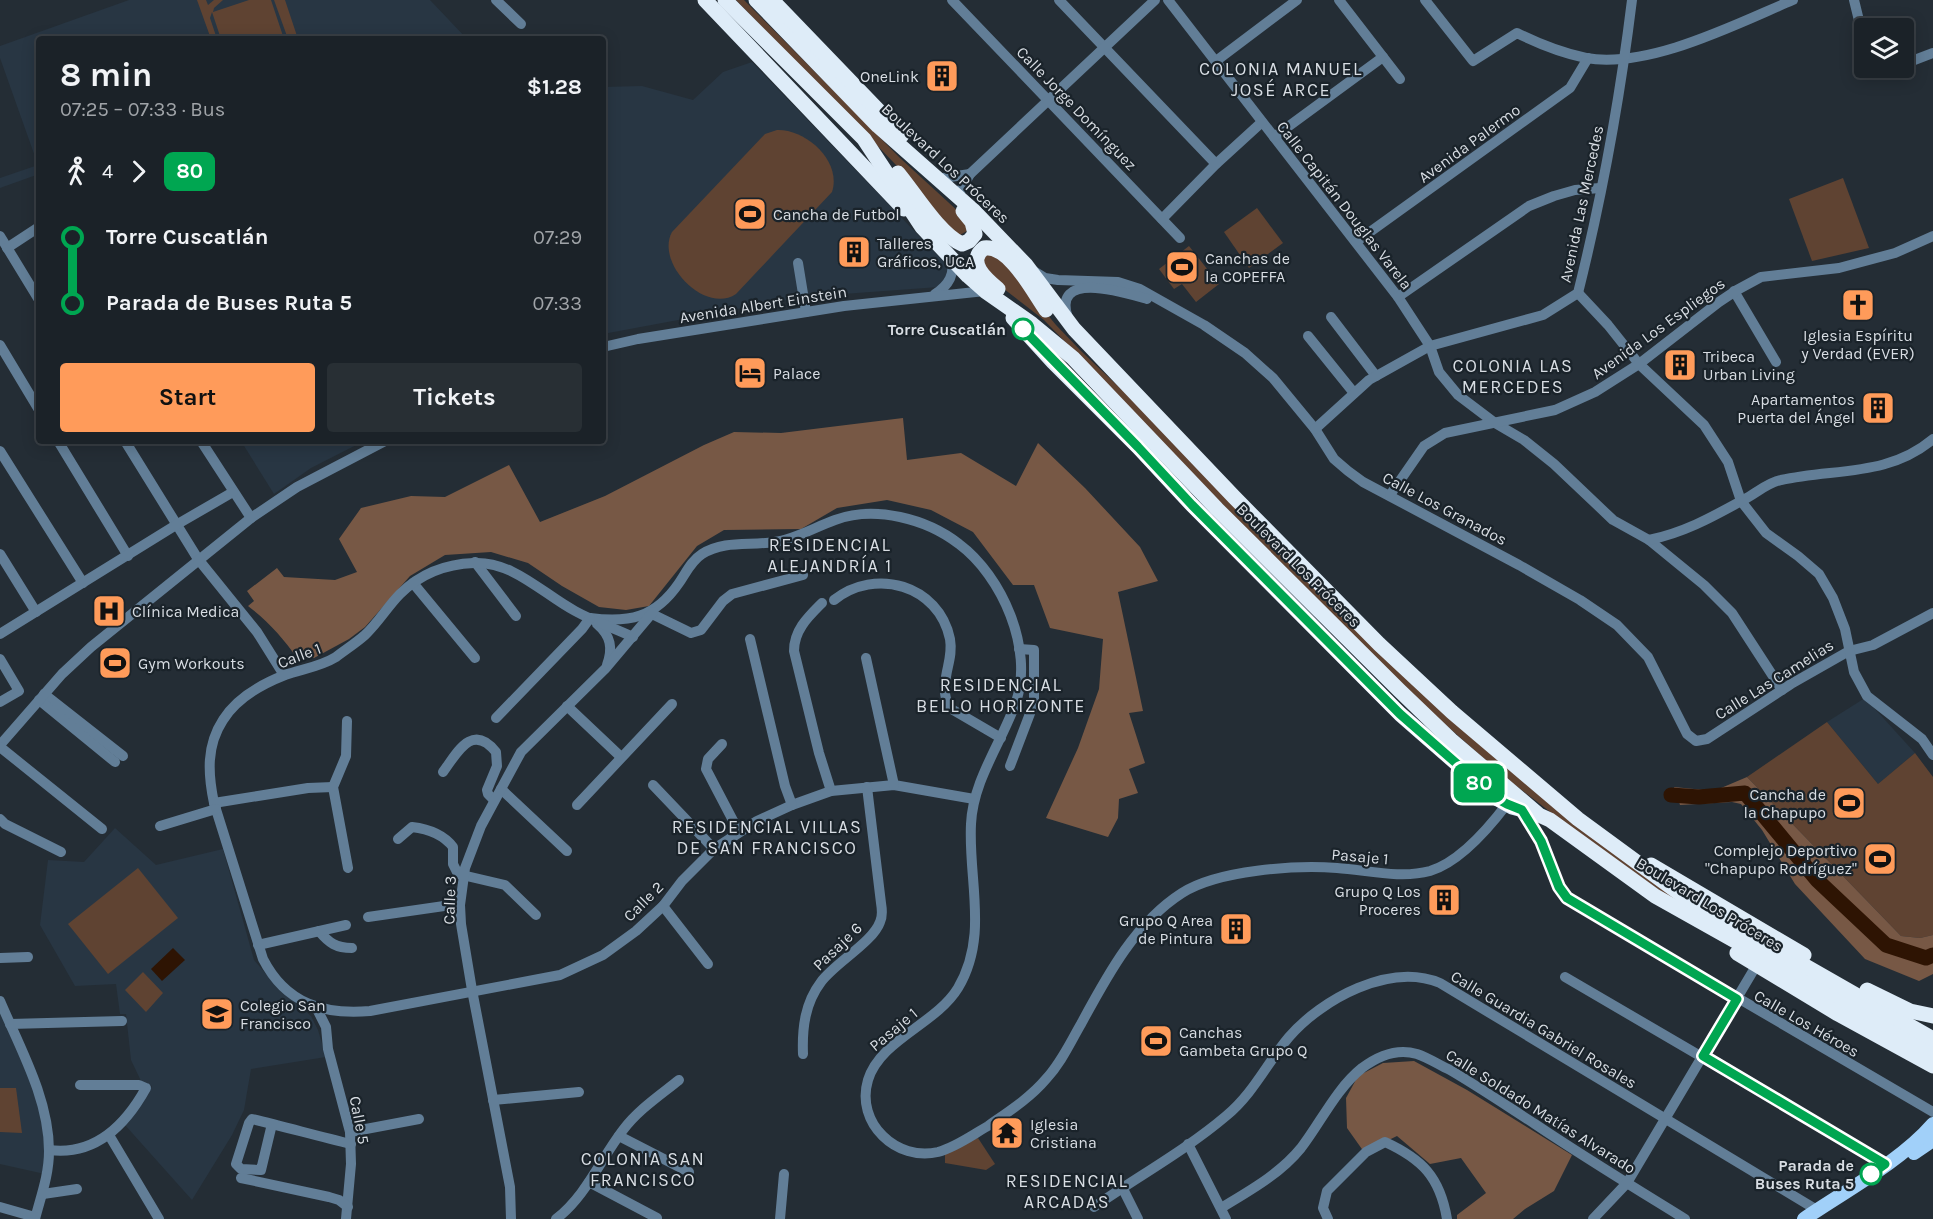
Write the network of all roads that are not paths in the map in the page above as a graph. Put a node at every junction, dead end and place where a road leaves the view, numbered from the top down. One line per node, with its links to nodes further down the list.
1 (496, 0): 17 (street)
2 (705, 0): 37 (highway)
3 (725, 0): 30 (highway, Boulevard Los Próceres)
4 (756, 0): 28 (highway, Boulevard Los Próceres)
5 (952, 0): 26 (street, Calle Jorge Domínguez)
6 (1059, 0): 18 (street)
7 (1155, 0): 18 (street)
8 (1168, 0): 24 (street, Calle Capitán Douglas Varela)
9 (1297, 0): 24 (street)
10 (1339, 0): 20 (street)
11 (1425, 0): 21 (street)
12 (1632, 0): 22 (street, Avenida Las Mercedes)
13 (1793, 0): 22 (street)
14 (1854, 0): 16 (street)
15 (777, 2): 33 (highway)
16 (1858, 18)
17 (521, 24)
18 (1106, 48): 26 (street); 31 (street)
19 (1933, 53): 23 (street)
20 (1383, 57): 25 (street); 29 (street)
21 (1588, 58): 22 (street); 42 (street, Avenida Palermo)
22 (1625, 58): 34 (street, Avenida Las Mercedes)
23 (1914, 60)
24 (1216, 61): 27 (street, Calle Capitán Douglas Varela)
25 (1400, 79)
26 (1050, 100): 32 (street); 36 (street, Calle Jorge Domínguez)
27 (1262, 122): 29 (street, Calle Capitán Douglas Varela); 31 (street)
28 (878, 126): 30 (highway); 35 (highway, Boulevard Los Próceres)
29 (1274, 137): 42 (street, Calle Capitán Douglas Varela)
30 (864, 139): 37 (highway, Boulevard Los Próceres)
31 (1216, 164): 36 (street)
32 (970, 174): 33 (street); 35 (street)
33 (943, 178): 35 (highway)
34 (1600, 188): 49 (street, Avenida Las Mercedes); 52 (street)
35 (957, 194): 46 (highway, Boulevard Los Próceres)
36 (1162, 219): 41 (street, Calle Jorge Domínguez)
37 (922, 227): 44 (highway, Boulevard Los Próceres)
38 (36, 229): 43 (street)
39 (0, 236): 43 (street)
40 (1933, 236): 48 (street, Avenida Los Espliegos)
41 (1180, 238)
42 (1356, 242): 52 (street, Calle Capitán Douglas Varela)
43 (7, 248): 50 (street)
44 (948, 255): 47 (highway, Boulevard Los Próceres); 51 (street)
45 (798, 263): 54 (street)
46 (1026, 265): 53 (street, Calle Los Granados); 56 (highway, Boulevard Los Próceres)
47 (985, 291): 51 (street, Avenida Albert Einstein); 61 (highway, Boulevard Los Próceres); 80 (highway)
48 (1734, 291): 62 (street); 63 (street, Avenida Los Espliegos)
49 (1578, 293): 60 (street, Avenida Las Mercedes); 63 (street)
50 (36, 295)
51 (929, 297): 54 (street, Avenida Albert Einstein)
52 (1398, 297): 60 (street, Calle Capitán Douglas Varela)
53 (1170, 306): 56 (street, Calle Los Granados); 69 (street, Calle Los Granados)
54 (806, 312): 59 (street, Avenida Albert Einstein)
55 (1331, 317): 64 (street)
56 (1074, 329): 65 (highway, Boulevard Los Próceres)
57 (1308, 336): 66 (street)
58 (0, 345): 67 (street)
59 (606, 346)
60 (1430, 346): 64 (street, Avenida Las Mercedes); 68 (street, Calle Capitán Douglas Varela)
61 (1073, 358): 65 (highway); 76 (highway, Boulevard Los Próceres)
62 (1776, 362)
63 (1639, 364): 68 (street, Avenida Los Espliegos); 79 (street)
64 (1376, 376): 66 (street, Avenida Las Mercedes)
65 (1128, 385): 172 (highway, Boulevard Los Próceres)
66 (1354, 393): 69 (street, Avenida Las Mercedes)
67 (36, 405)
68 (1495, 423): 78 (street, Avenida Los Espliegos); 84 (street, Calle Capitán Douglas Varela)
69 (1315, 429): 78 (street, Calle Los Granados)
70 (1933, 439): 79 (street)
71 (60, 444): 87 (street)
72 (127, 444): 82 (street)
73 (203, 444): 77 (street)
74 (379, 444): 81 (street)
75 (0, 451): 91 (street)
76 (1184, 475): 80 (highway); 139 (highway, Boulevard Los Próceres)
77 (233, 492): 81 (street); 82 (street)
78 (1390, 495): 118 (street, Calle Los Granados)
79 (1741, 501): 83 (street); 104 (street)
80 (1192, 505): 134 (highway)
81 (251, 518): 88 (street)
82 (176, 525): 87 (street); 88 (street)
83 (1666, 537): 84 (street); 85 (street)
84 (1649, 540): 85 (street, Calle Capitán Douglas Varela)
85 (1664, 551): 110 (street, Calle Capitán Douglas Varela)
86 (0, 554): 96 (street)
87 (128, 556): 91 (street)
88 (198, 559): 109 (street); 111 (street)
89 (475, 562): 92 (street, Calle 1); 98 (street); 99 (street, Calle 1)
90 (803, 575): 95 (street)
91 (83, 583): 96 (street)
92 (413, 583): 105 (street); 109 (street, Calle 1)
93 (834, 600): 117 (street)
94 (822, 603): 131 (street)
95 (654, 610): 99 (street); 101 (street); 103 (street, Pasaje 1)
96 (36, 612): 100 (street)
97 (1933, 613): 104 (street, Calle Las Camelias)
98 (516, 616)
99 (590, 618): 101 (street, Calle 1); 108 (street); 115 (street)
100 (0, 634)
101 (633, 637): 108 (street, Calle 3)
102 (750, 639): 136 (street)
103 (1019, 649): 117 (street, Pasaje 1); 124 (street)
104 (1849, 651): 110 (street, Calle Las Camelias); 121 (street)
105 (475, 658)
106 (866, 658): 127 (street)
107 (0, 659): 112 (street)
108 (606, 669): 114 (street, Calle 3)
109 (284, 675): 137 (street, Calle 1)
110 (1782, 690): 118 (street, Calle Las Camelias)
111 (44, 699): 120 (street); 123 (street)
112 (0, 702)
113 (672, 704): 122 (street)
114 (567, 706): 122 (street); 130 (street, Calle 3)
115 (496, 718)
116 (347, 721): 128 (street)
117 (1000, 738): 132 (street, Pasaje 1)
118 (1696, 741)
119 (722, 744): 143 (street)
120 (0, 746): 142 (street)
121 (1933, 754)
122 (621, 757): 135 (street)
123 (119, 759)
124 (1010, 766)
125 (443, 772): 133 (street)
126 (653, 785): 145 (street)
127 (894, 785): 129 (street, Calle 2); 132 (street, Calle 2)
128 (333, 787): 137 (street); 148 (street)
129 (867, 787): 131 (street, Calle 2); 177 (street, Pasaje 6)
130 (501, 789): 133 (street, Calle 3); 146 (street)
131 (831, 791): 136 (street, Calle 2)
132 (974, 799): 134 (street, Pasaje 1)
133 (494, 800): 149 (street, Calle 3)
134 (1507, 804): 138 (highway)
135 (577, 805)
136 (792, 805): 143 (street, Calle 2)
137 (215, 806): 141 (street); 157 (street, Calle 1)
138 (1522, 810): 139 (highway); 165 (street, Calle Los Héroes)
139 (1539, 814): 150 (highway, Boulevard Los Próceres)
140 (0, 819): 147 (street)
141 (160, 826)
142 (102, 829)
143 (739, 832): 145 (street, Calle 2)
144 (398, 839): 149 (street)
145 (714, 849): 152 (street, Calle 2)
146 (567, 851)
147 (61, 852)
148 (348, 867)
149 (464, 876): 151 (street, Calle 3); 153 (street)
150 (1655, 896): 162 (highway); 172 (highway, Boulevard Los Próceres)
151 (460, 906): 154 (street); 164 (street, Calle 3)
152 (663, 906): 161 (street); 164 (street, Calle 2)
153 (536, 915)
154 (368, 917)
155 (346, 925): 156 (street)
156 (320, 930): 157 (street); 158 (street)
157 (258, 945): 167 (street, Calle 1)
158 (352, 948)
159 (28, 957): 160 (street)
160 (0, 958)
161 (708, 964)
162 (1756, 966): 165 (street); 179 (highway)
163 (1565, 977): 178 (street)
164 (472, 990): 168 (street, Calle 2); 184 (street, Calle 3)
165 (1737, 999): 178 (street); 185 (street, Calle Los Héroes)
166 (0, 1001): 171 (street)
167 (316, 1007): 168 (street, Calle 2); 174 (street, Calle 5)
168 (339, 1013): 174 (street)
169 (1933, 1016): 172 (highway)
170 (122, 1021): 171 (street)
171 (10, 1023): 196 (street)
172 (1906, 1023): 173 (highway); 175 (highway, Boulevard Los Próceres); 176 (highway, Boulevard Los Próceres)
173 (1933, 1026)
174 (326, 1027): 190 (street, Calle 5)
175 (1933, 1039)
176 (1933, 1053): 179 (highway)
177 (803, 1054)
178 (1703, 1056): 187 (street); 197 (street)
179 (1914, 1056): 180 (highway)
180 (1933, 1066)
181 (679, 1080): 192 (street)
182 (80, 1085): 191 (street)
183 (579, 1092): 184 (street)
184 (493, 1100): 216 (street, Calle 3)
185 (1933, 1112)
186 (419, 1119): 190 (street)
187 (1666, 1119): 195 (street, Calle Guardia Gabriel Rosales); 202 (street); 210 (street, Calle Guardia Gabriel Rosales)
188 (272, 1124): 188 (street); 194 (street)
189 (1933, 1124): 197 (main road)
190 (350, 1132): 194 (street, Calle 5)
191 (109, 1135): 196 (street); 214 (street)
192 (619, 1136): 198 (street); 201 (street)
193 (1933, 1140): 210 (main road)
194 (351, 1144): 207 (street, Calle 5)
195 (1188, 1144): 203 (street, Calle Guardia Gabriel Rosales); 209 (street)
196 (49, 1150): 205 (street)
197 (1885, 1164): 210 (main road)
198 (689, 1172)
199 (784, 1174): 217 (street)
200 (241, 1178): 207 (street)
201 (589, 1182): 212 (street); 213 (street)
202 (1627, 1183): 209 (street, Calle Soldado Matías Alvarado); 222 (street); 223 (street, Calle Soldado Matías Alvarado)
203 (1122, 1187): 208 (street, Calle Guardia Gabriel Rosales); 218 (street)
204 (77, 1189): 205 (street)
205 (43, 1194): 211 (street)
206 (0, 1207): 211 (street)
207 (348, 1207): 215 (street, Calle 5)
208 (1094, 1207)
209 (1221, 1208): 219 (street)
210 (1818, 1215): 224 (main road)
211 (35, 1218)
212 (560, 1218)
213 (657, 1218)
214 (159, 1219)
215 (346, 1219)
216 (511, 1219)
217 (780, 1219)
218 (1138, 1219)
219 (1226, 1219)
220 (1328, 1219): 221 (street)
221 (1447, 1219)
222 (1593, 1219)
223 (1685, 1219)
224 (1804, 1219)

